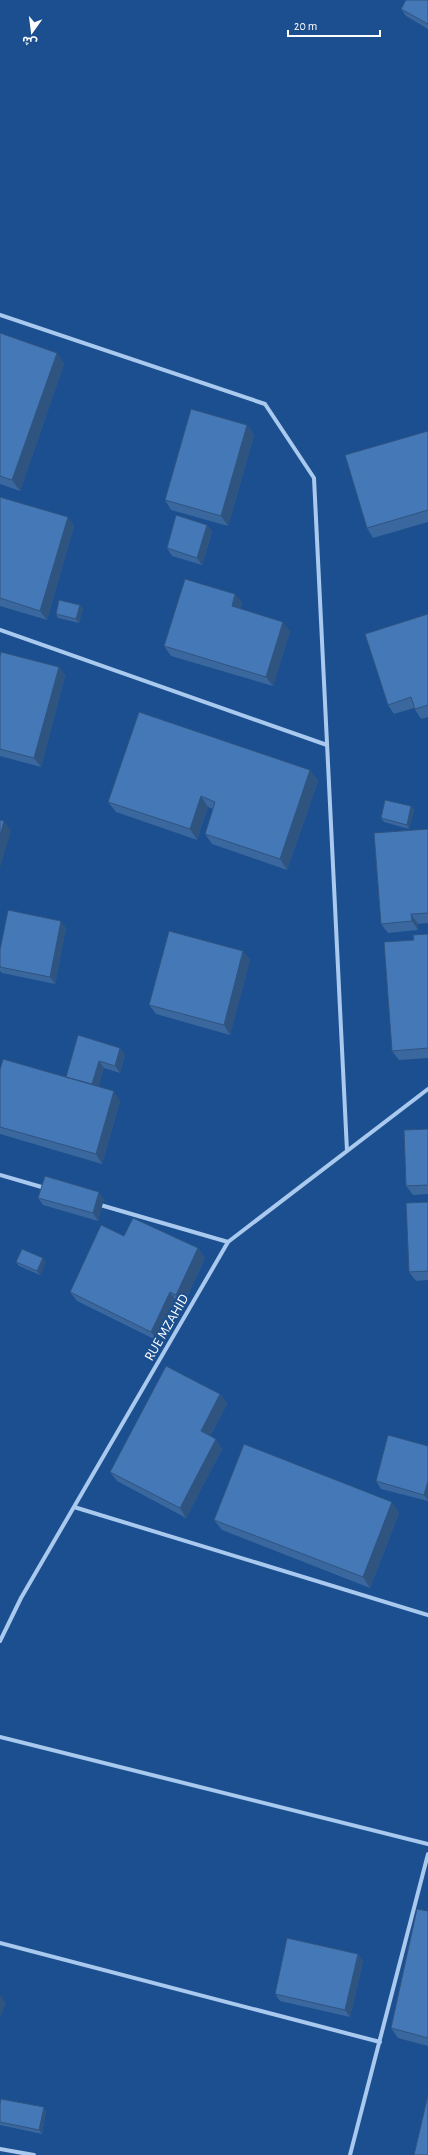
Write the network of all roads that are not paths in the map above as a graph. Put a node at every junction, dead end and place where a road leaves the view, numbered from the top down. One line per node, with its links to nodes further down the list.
1 (0, 315): 3 (street)
2 (0, 630): 3 (street)
3 (327, 745): 5 (street)
4 (428, 1089): 5 (street, RUE MZAHID)
5 (347, 1151): 9 (street, RUE MZAHID)
6 (0, 1175): 7 (street)
7 (53, 1191)
8 (91, 1202): 9 (street)
9 (228, 1242): 10 (street, RUE MZAHID)
10 (74, 1507): 11 (street); 12 (street, RUE MZAHID)
11 (428, 1615)
12 (0, 1641)
13 (0, 1737): 14 (street)
14 (428, 1844)
15 (428, 1854): 17 (street)
16 (0, 1943): 17 (street)
17 (380, 2042): 20 (street)
18 (0, 2149): 19 (street)
19 (34, 2155)
20 (350, 2155)

